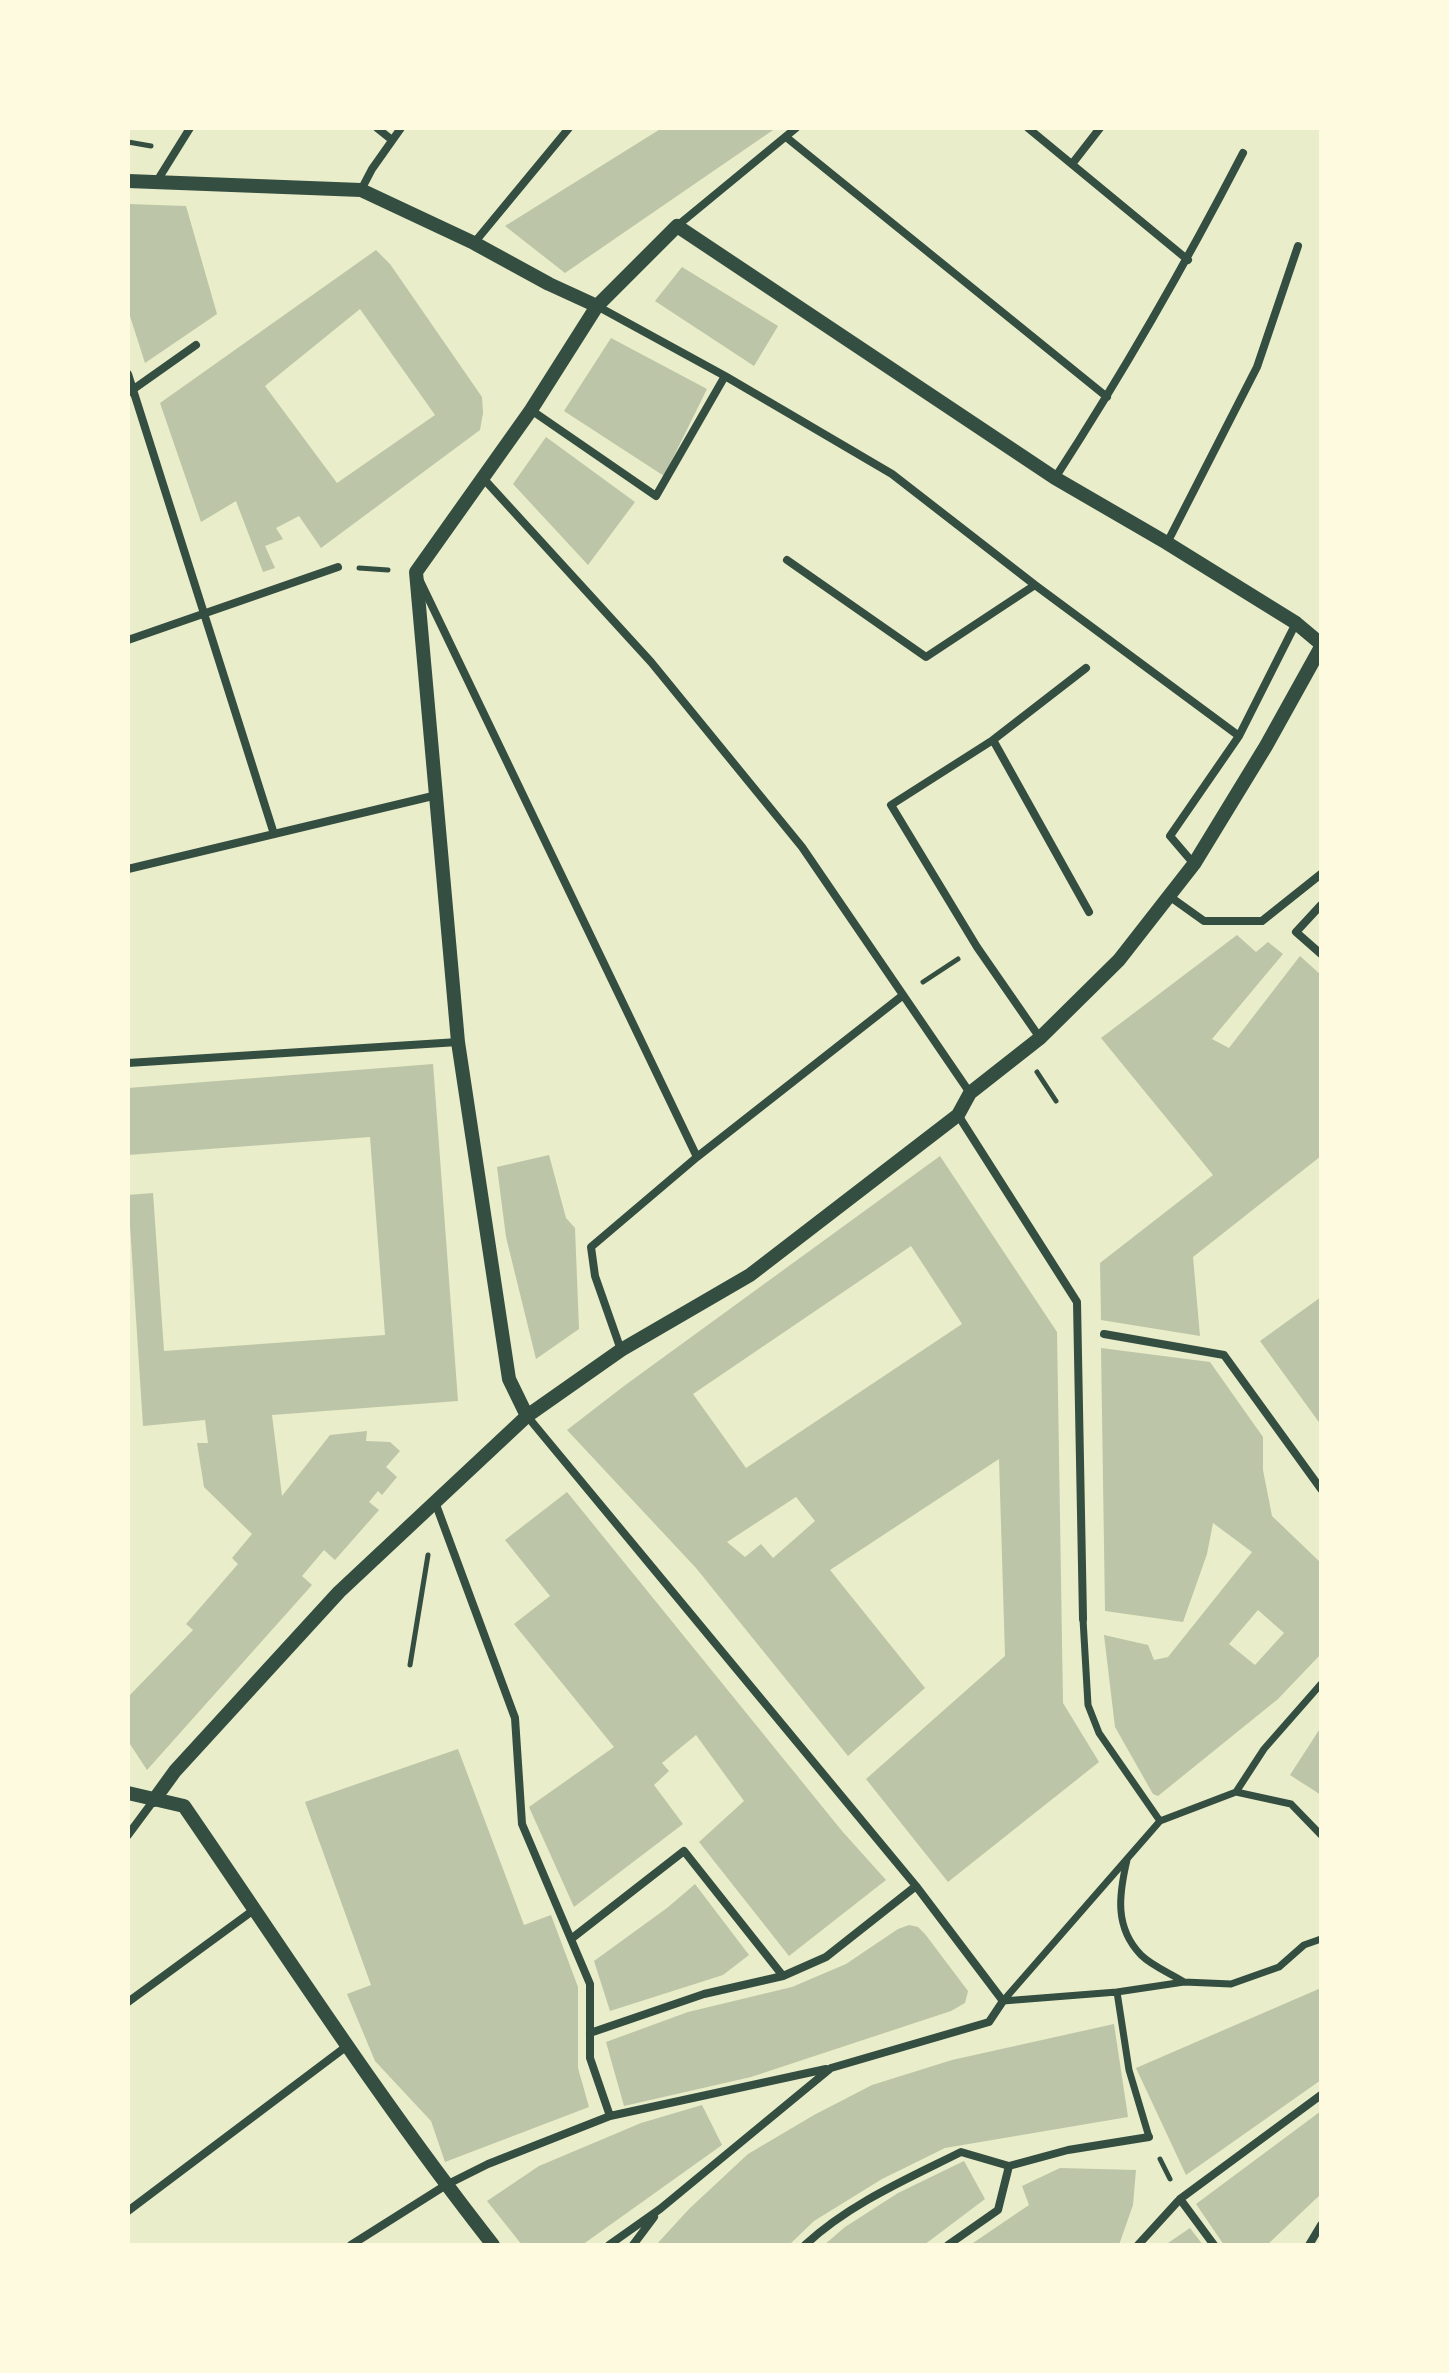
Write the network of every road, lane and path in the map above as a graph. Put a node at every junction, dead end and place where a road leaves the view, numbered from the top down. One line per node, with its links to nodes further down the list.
1 (190, 128): 13 (street)
2 (377, 128): 9 (street)
3 (401, 128): 9 (street)
4 (569, 128): 16 (street)
5 (796, 128): 8 (street)
6 (1028, 128): 11 (street)
7 (1100, 128): 11 (street)
8 (786, 137): 15 (street); 24 (street)
9 (392, 140): 14 (street)
10 (1243, 153): 18 (street)
11 (1072, 164): 18 (street)
12 (128, 181): 13 (street)
13 (157, 181): 14 (street)
14 (361, 190): 16 (street)
15 (677, 226): 19 (street); 27 (street)
16 (474, 243): 19 (street)
17 (1298, 246): 28 (street)
18 (1188, 260): 24 (street)
19 (597, 306): 22 (street); 25 (street)
20 (196, 345): 23 (street)
21 (128, 374): 23 (street)
22 (725, 376): 25 (street); 32 (street)
23 (130, 392): 33 (street)
24 (1107, 397): 27 (street)
25 (531, 410): 26 (street)
26 (481, 477): 31 (street); 50 (street)
27 (1055, 478): 28 (street)
28 (1167, 543): 34 (street)
29 (787, 560): 32 (street)
30 (338, 567): 31 (path); 33 (street)
31 (416, 572): 40 (street); 56 (street)
32 (1035, 585): 38 (street)
33 (204, 614): 35 (street); 41 (street)
34 (1302, 627): 36 (street); 38 (street)
35 (128, 640)
36 (1321, 646): 42 (street)
37 (1086, 668): 39 (street)
38 (1239, 736): 42 (street)
39 (993, 740): 47 (street); 48 (street)
40 (437, 795): 41 (street); 52 (street)
41 (274, 834): 43 (street)
42 (1194, 864): 45 (street)
43 (128, 869)
44 (1321, 874): 45 (street)
45 (1169, 896): 51 (street)
46 (1321, 905): 49 (street)
47 (1089, 912)
48 (977, 947): 50 (path); 51 (street)
49 (1321, 954)
50 (902, 996): 54 (street); 56 (street)
51 (1040, 1038): 54 (street)
52 (458, 1042): 53 (street); 59 (street)
53 (128, 1063)
54 (970, 1093): 55 (street)
55 (958, 1115): 58 (street); 63 (street)
56 (697, 1157): 58 (street)
57 (1104, 1334): 60 (street)
58 (621, 1350): 59 (street)
59 (527, 1416): 61 (street); 73 (street)
60 (1321, 1489)
61 (435, 1502): 68 (street); 75 (street)
62 (422, 1604): 64 (path)
63 (1083, 1619): 69 (street)
64 (410, 1665)
65 (1321, 1684): 66 (street)
66 (1236, 1792): 69 (street); 71 (street)
67 (128, 1793): 68 (street)
68 (154, 1800): 70 (street); 74 (street)
69 (1160, 1821): 72 (street)
70 (128, 1835)
71 (1321, 1835)
72 (1128, 1858): 78 (street); 80 (street)
73 (916, 1886): 77 (street); 80 (street)
74 (255, 1909): 81 (street); 83 (street)
75 (571, 1939): 77 (street); 82 (street)
76 (1321, 1939): 78 (street)
77 (783, 1976): 82 (street)
78 (1184, 1982): 79 (street)
79 (1117, 1992): 80 (street); 87 (street)
80 (1003, 2001): 84 (street)
81 (128, 2002)
82 (590, 2033): 86 (street)
83 (347, 2046): 89 (street); 92 (street)
84 (831, 2068): 86 (street); 91 (street)
85 (1321, 2095): 90 (street)
86 (610, 2116): 89 (street)
87 (1149, 2137): 88 (street); 90 (path)
88 (1009, 2166): 98 (street); 99 (street)
89 (446, 2185): 94 (street); 95 (street)
90 (1180, 2199): 100 (street); 101 (street)
91 (660, 2209): 96 (street); 97 (street)
92 (128, 2211)
93 (1321, 2225): 102 (street)
94 (351, 2245)
95 (493, 2245)
96 (609, 2245)
97 (633, 2245)
98 (805, 2245)
99 (948, 2245)
100 (1138, 2245)
101 (1214, 2245)
102 (1309, 2245)

